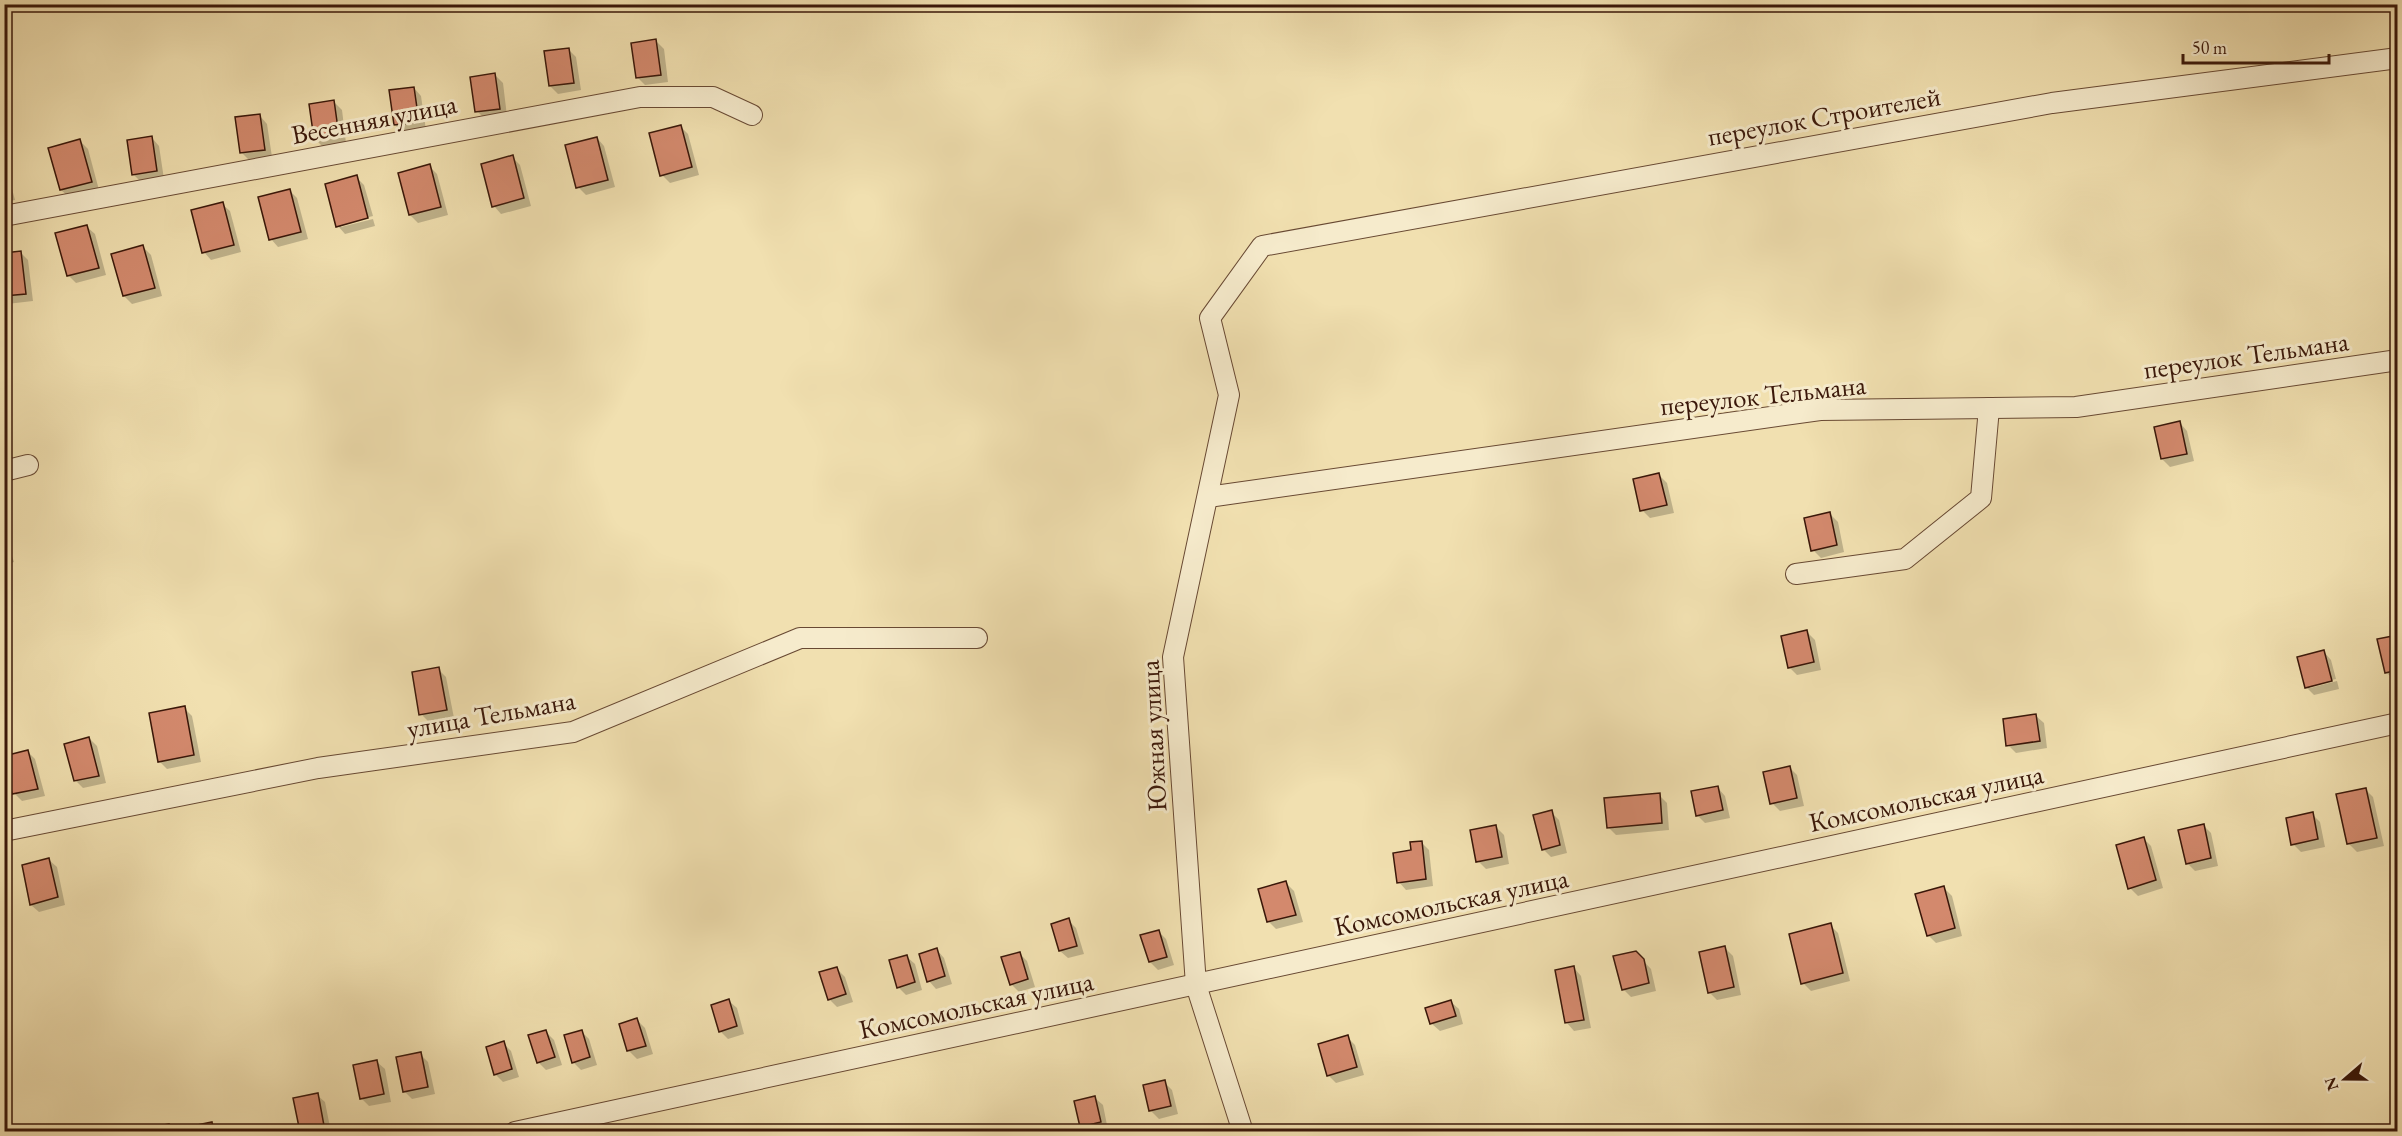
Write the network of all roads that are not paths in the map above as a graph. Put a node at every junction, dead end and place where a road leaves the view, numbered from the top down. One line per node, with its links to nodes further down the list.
1 (2397, 58): 4 (street, переулок Строителей)
2 (752, 116): 3 (street, Весенняя улица)
3 (4, 216)
4 (1262, 246): 9 (street, Южная улица)
5 (2397, 360): 6 (street, переулок Тельмана)
6 (1989, 408): 9 (street, переулок Тельмана); 10 (street)
7 (28, 465): 8 (street)
8 (4, 471)
9 (1208, 497): 14 (street, Южная улица)
10 (1796, 574)
11 (976, 638): 13 (street, улица Тельмана)
12 (2397, 723): 14 (street, Комсомольская улица)
13 (4, 831)
14 (1196, 985): 15 (street, Комсомольская улица); 16 (street, Южная улица)
15 (515, 1131)
16 (1243, 1131)

